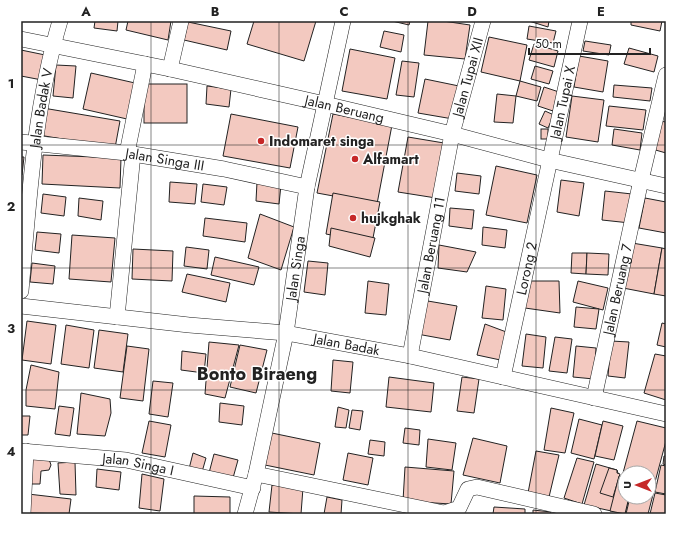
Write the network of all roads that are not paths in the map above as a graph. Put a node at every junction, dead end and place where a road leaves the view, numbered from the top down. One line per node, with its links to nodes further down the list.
1 (60, 21): 7 (street, Jalan Badak V)
2 (181, 21): 9 (street)
3 (343, 21): 11 (street, Jalan Singa)
4 (483, 21): 12 (street, Jalan Tupai XII)
5 (580, 21): 15 (street, Jalan Tupai X)
6 (21, 39): 7 (street, Jalan Beruang)
7 (52, 46): 8 (street, Jalan Beruang); 13 (street, Jalan Badak V)
8 (145, 64): 9 (street, Jalan Beruang); 14 (street)
9 (170, 69): 11 (street, Jalan Beruang)
10 (666, 75): 16 (street, Jalan Beruang 7)
11 (325, 104): 12 (street, Jalan Beruang); 18 (street, Jalan Singa)
12 (452, 134): 15 (street, Jalan Beruang); 23 (street, Jalan Beruang 11)
13 (27, 143): 14 (street, Jalan Singa III); 19 (street, Jalan Badak V)
14 (130, 153): 18 (street, Jalan Singa III); 21 (street)
15 (549, 160): 16 (street, Jalan Beruang); 24 (street, Lorong 2)
16 (640, 180): 17 (street, Jalan Beruang); 25 (street, Jalan Beruang 7)
17 (666, 186)
18 (307, 187): 22 (street, Jalan Singa)
19 (21, 290)
20 (21, 306): 21 (street, Jalan Badak)
21 (118, 317): 22 (street, Jalan Badak)
22 (286, 333): 23 (street, Jalan Badak); 28 (street, Jalan Singa)
23 (410, 356): 24 (street, Jalan Badak)
24 (503, 378): 25 (street, Jalan Badak)
25 (594, 398): 26 (street, Jalan Badak)
26 (666, 414)
27 (23, 451): 28 (street, Jalan Singa I); 29 (street)
28 (254, 481): 30 (street, Jalan Singa); 31 (street, Jalan Singa I)
29 (23, 514)
30 (245, 514)
31 (594, 514)

